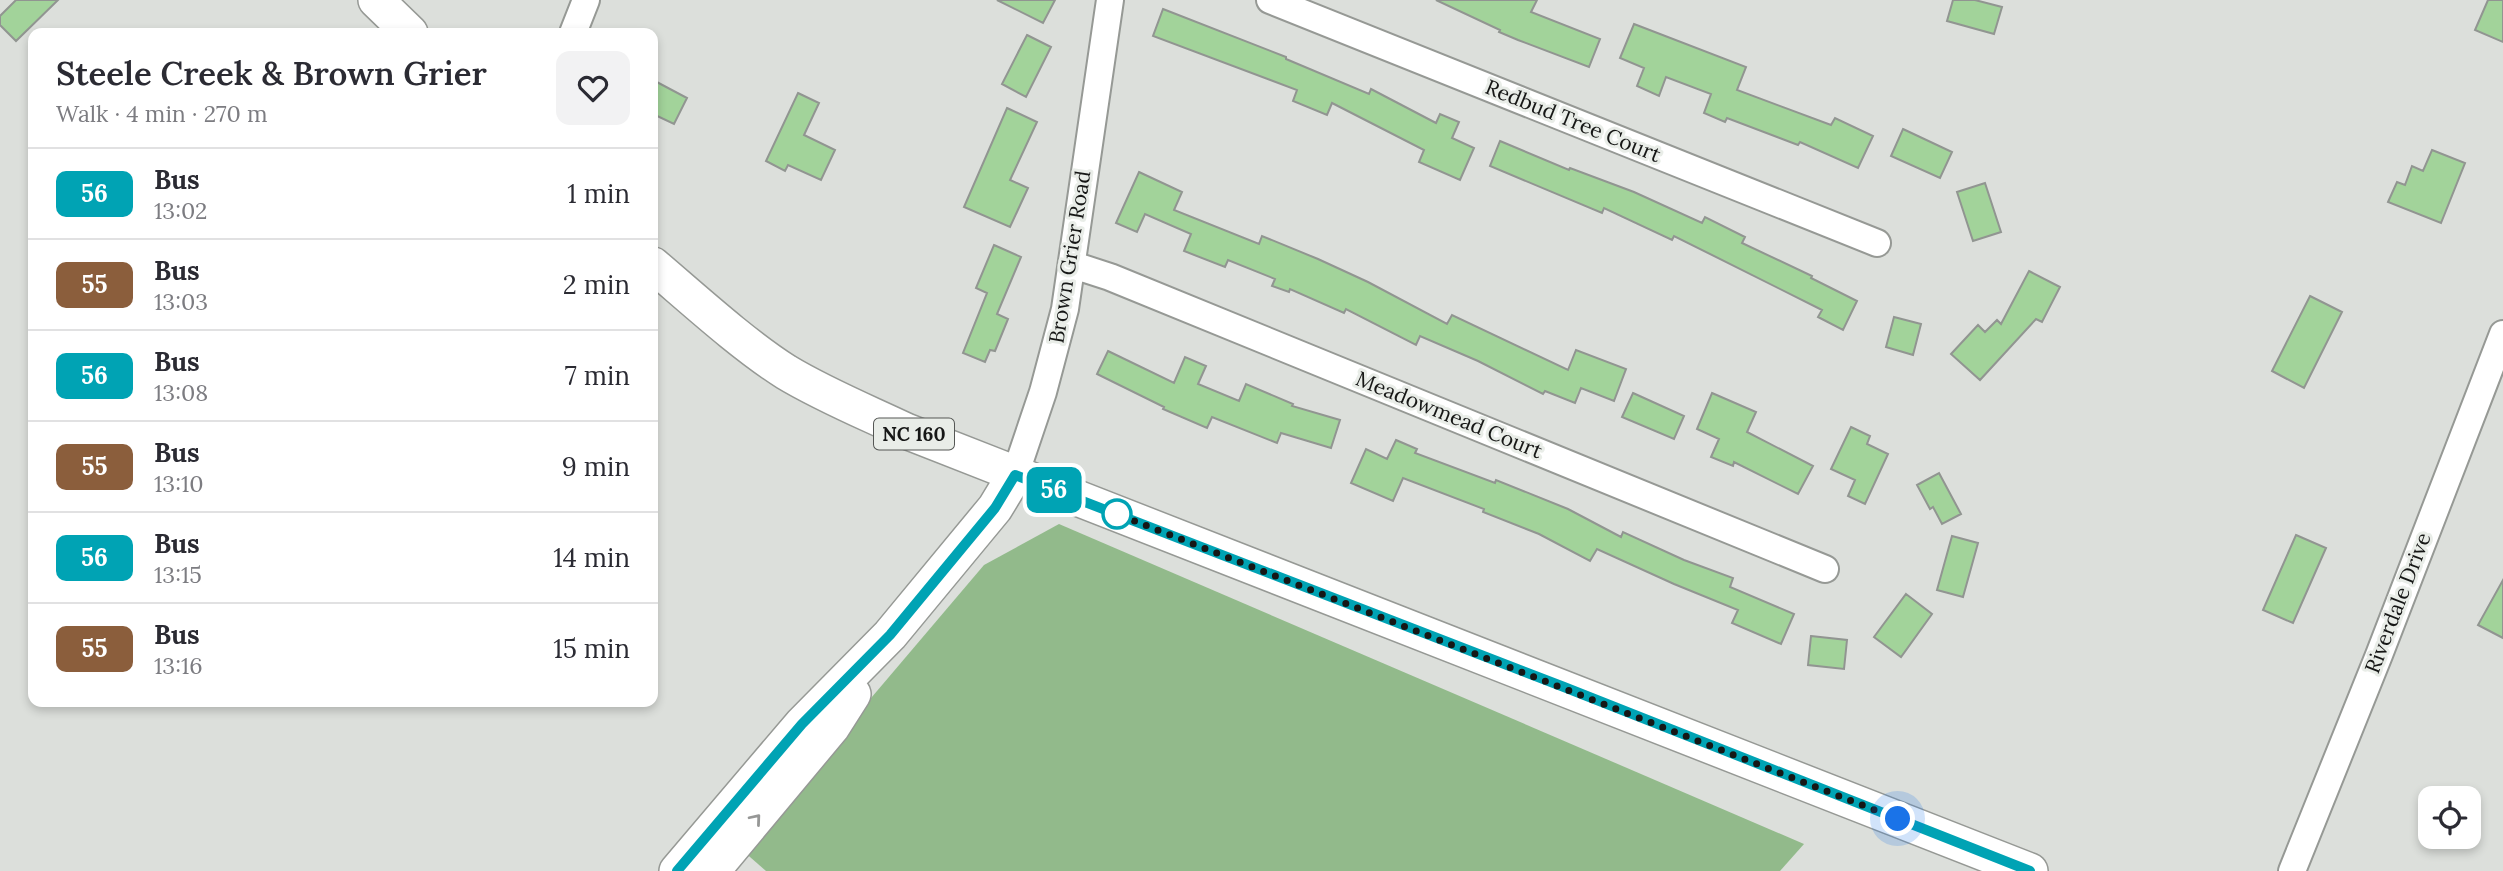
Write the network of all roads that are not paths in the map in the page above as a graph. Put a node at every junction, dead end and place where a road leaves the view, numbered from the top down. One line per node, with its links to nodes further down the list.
1 (376, 0): 5 (main road)
2 (586, 0): 6 (street)
3 (1110, 0): 8 (street, Brown Grier Road)
4 (1270, 0): 7 (street, Redbud Tree Court)
5 (405, 28)
6 (575, 28)
7 (1877, 243)
8 (1073, 265): 11 (street, Brown Grier Road); 12 (street, Meadowmead Court)
9 (658, 269): 11 (main road, NC 160)
10 (2503, 334): 17 (street, Riverdale Drive)
11 (1015, 475): 13 (main road, Brown Grier Road); 16 (main road, NC 160)
12 (1825, 569)
13 (890, 635): 14 (main road, Brown Grier Road, one-way to 13); 15 (main road, Brown Grier Road)
14 (718, 869)
15 (677, 871)
16 (2030, 871)
17 (2292, 871)

